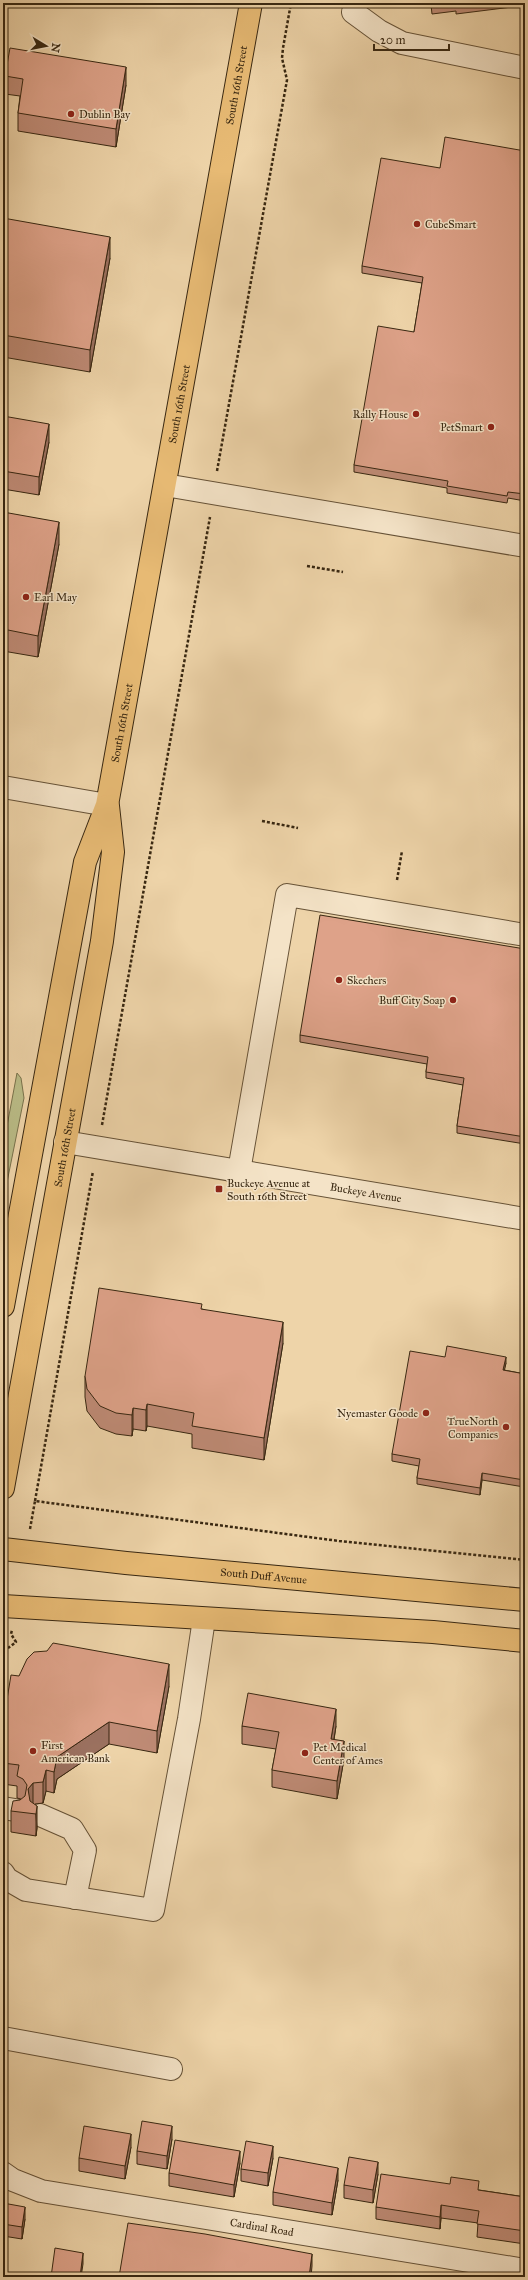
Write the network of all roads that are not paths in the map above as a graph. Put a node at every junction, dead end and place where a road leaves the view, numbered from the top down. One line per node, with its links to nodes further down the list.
1 (251, 3): 4 (main road, South 16th Street)
2 (353, 12): 3 (street)
3 (525, 68)
4 (165, 485): 5 (street); 7 (main road, South 16th Street)
5 (525, 546)
6 (3, 787): 7 (street)
7 (107, 805): 9 (main road, South 16th Street); 12 (main road, South 16th Street)
8 (525, 935): 10 (street)
9 (65, 1142): 10 (street, Buckeye Avenue); 13 (main road, South 16th Street)
10 (239, 1171): 11 (street, Buckeye Avenue)
11 (525, 1219)
12 (3, 1306)
13 (3, 1488)
14 (3, 1549): 15 (main road, South Duff Avenue)
15 (525, 1600)
16 (3, 1606): 17 (main road)
17 (204, 1619): 18 (main road); 21 (street)
18 (525, 1641)
19 (40, 1815): 21 (street)
20 (3, 1873): 21 (street)
21 (75, 1898)
22 (3, 2038): 23 (street)
23 (170, 2069)
24 (3, 2173): 25 (street, Cardinal Road)
25 (525, 2270)

